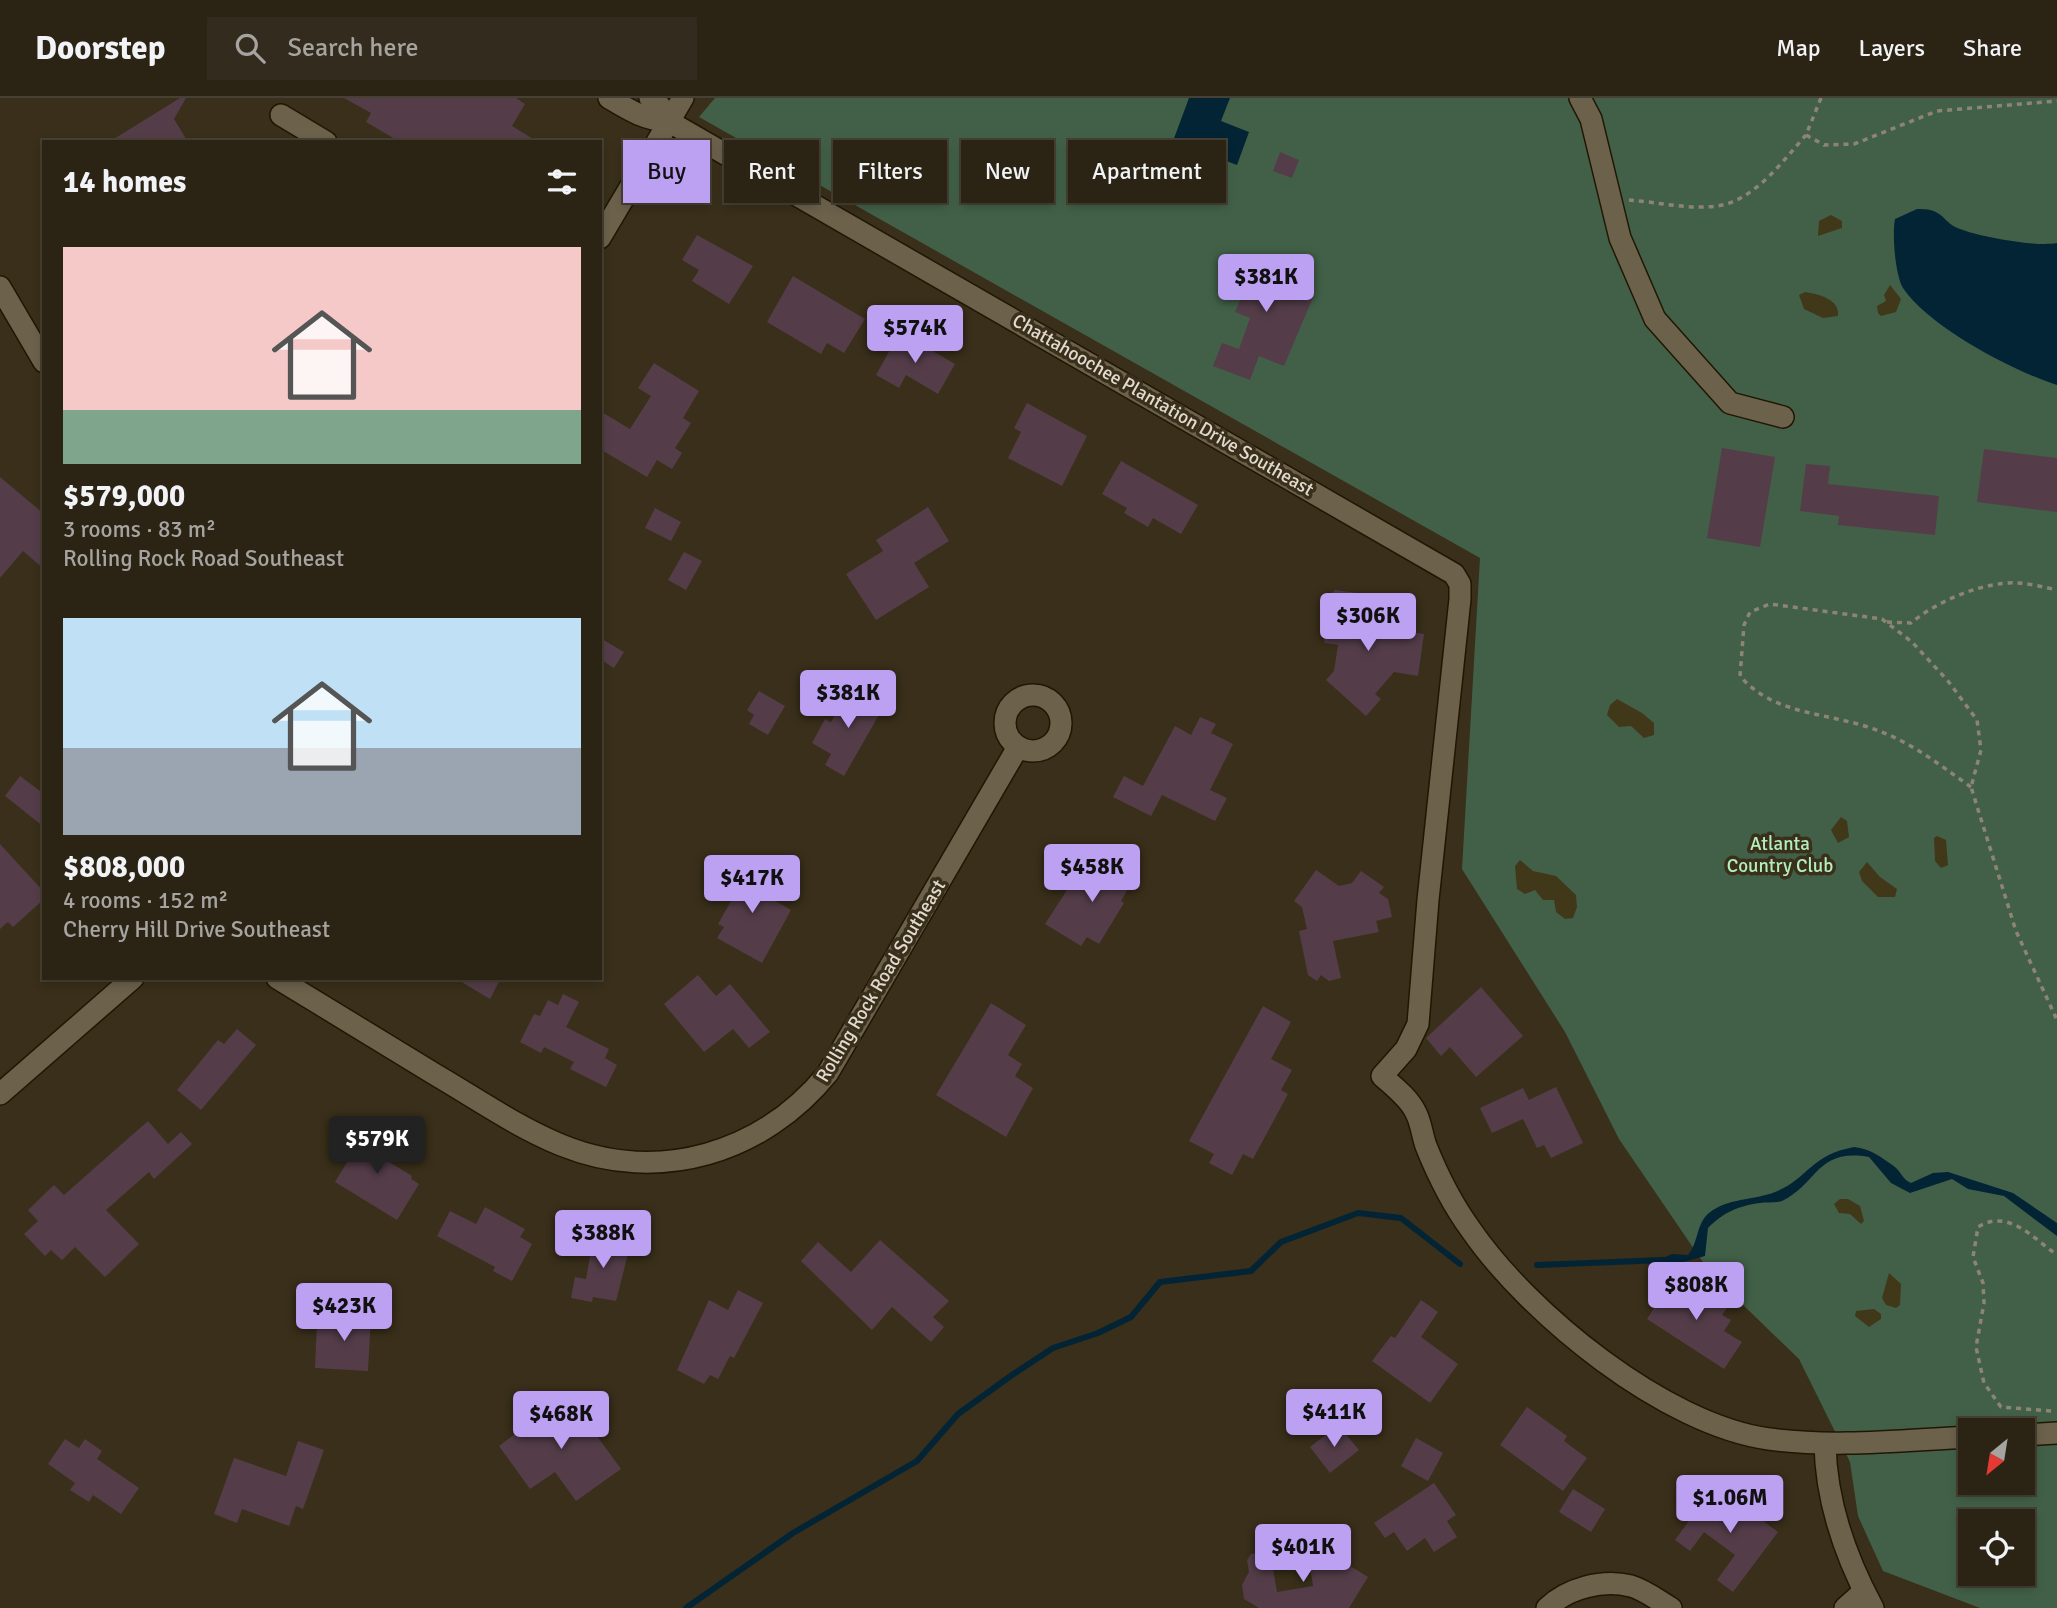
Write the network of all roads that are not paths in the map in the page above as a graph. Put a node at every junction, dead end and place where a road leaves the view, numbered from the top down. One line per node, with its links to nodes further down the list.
1 (609, 98): 6 (street, Chattahoochee Plantation Drive Southeast)
2 (650, 98): 6 (street, Chattahoochee Plantation Drive Southeast)
3 (683, 98): 6 (street)
4 (1580, 98): 11 (street)
5 (281, 115): 7 (street)
6 (668, 121): 8 (street); 19 (street, Chattahoochee Plantation Drive Southeast)
7 (323, 140)
8 (602, 236)
9 (0, 287): 10 (street)
10 (42, 359)
11 (1783, 417)
12 (1018, 747): 14 (street, Rolling Rock Road Southeast)
13 (131, 980): 15 (street)
14 (280, 980)
15 (0, 1094)
16 (2057, 1433): 17 (street)
17 (2035, 1434)
18 (1958, 1438): 19 (street)
19 (1825, 1444): 20 (street)
20 (1868, 1599): 23 (street)
21 (1547, 1608): 22 (street)
22 (1671, 1608)
23 (1845, 1608)

